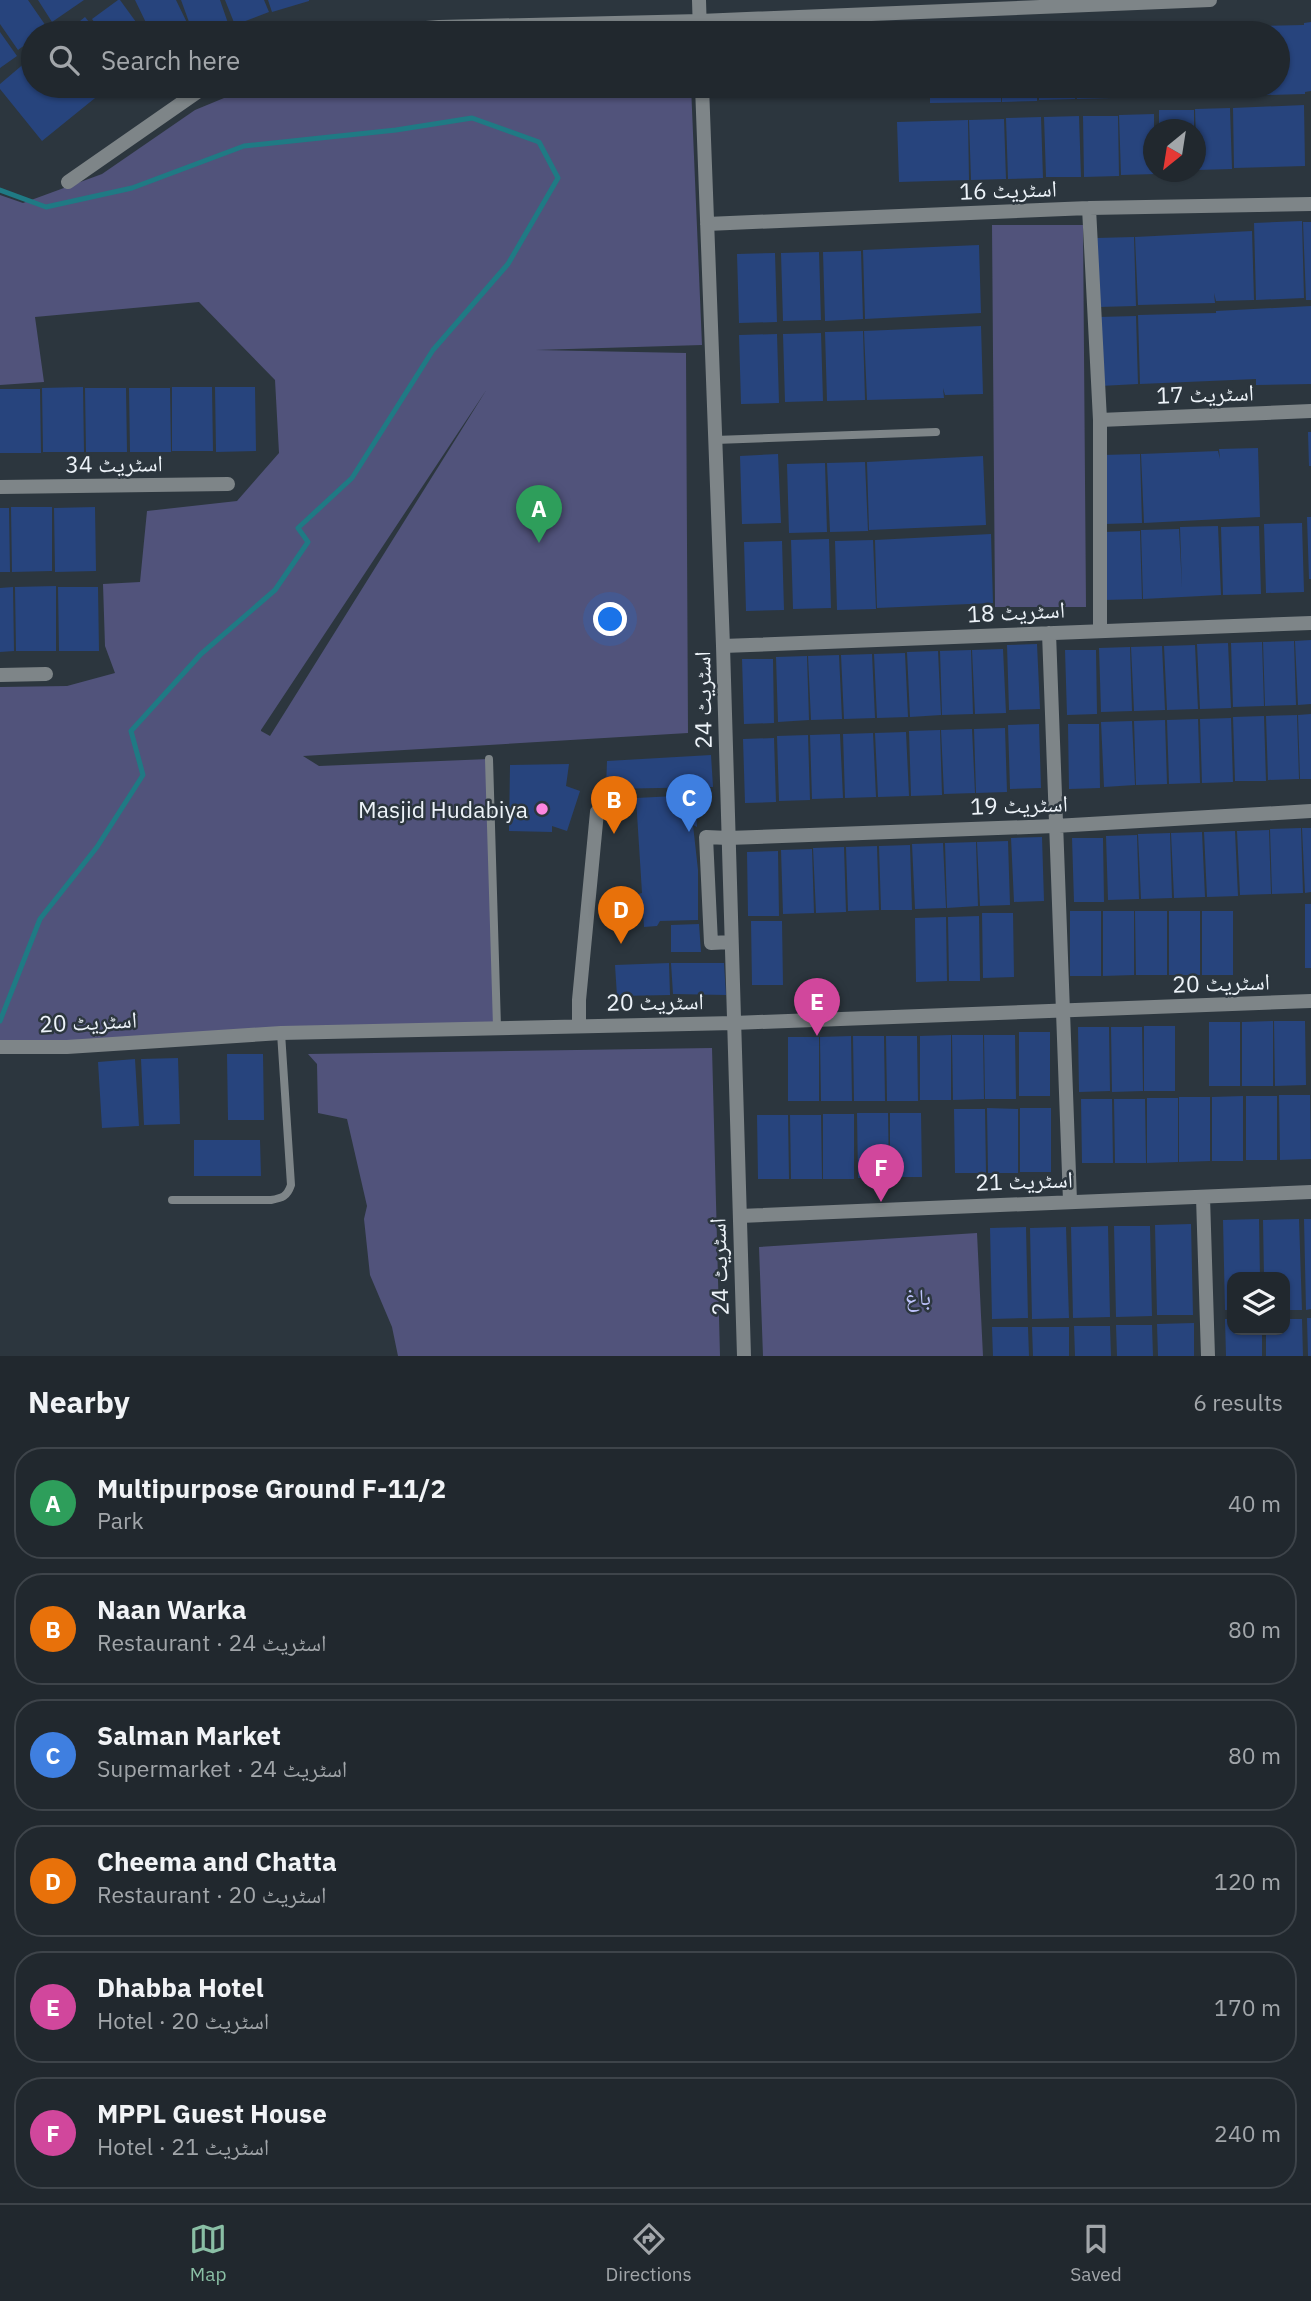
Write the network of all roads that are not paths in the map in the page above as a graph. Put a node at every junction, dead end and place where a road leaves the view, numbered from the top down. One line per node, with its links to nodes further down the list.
1 (699, 0): 3 (street)
2 (1210, 0): 4 (street)
3 (700, 21)
4 (813, 21)
5 (189, 98): 7 (street)
6 (702, 98): 10 (street, اسٹریٹ 24)
7 (68, 182)
8 (1311, 204): 9 (street, اسٹریٹ 16)
9 (1089, 208): 10 (street, اسٹریٹ 16); 12 (street)
10 (707, 224): 14 (street, اسٹریٹ 24)
11 (1311, 411): 12 (street, اسٹریٹ 17)
12 (1100, 420): 18 (street)
13 (936, 432): 14 (lane)
14 (715, 440): 20 (street, اسٹریٹ 24)
15 (228, 484): 16 (street, اسٹریٹ 34)
16 (0, 487)
17 (1311, 623): 18 (street, اسٹریٹ 18)
18 (1100, 630): 19 (street, اسٹریٹ 18)
19 (1049, 633): 20 (street, اسٹریٹ 18); 26 (street)
20 (723, 646): 27 (street, اسٹریٹ 24)
21 (46, 674): 22 (street)
22 (0, 675)
23 (489, 759): 33 (lane)
24 (1311, 811): 26 (street, اسٹریٹ 19)
25 (597, 812): 32 (street)
26 (1055, 826): 27 (street, اسٹریٹ 19); 30 (street)
27 (728, 838): 28 (street, اسٹریٹ 24); 28 (street)
28 (731, 942): 31 (street, اسٹریٹ 24)
29 (1311, 1001): 30 (street, اسٹریٹ 20)
30 (1063, 1012): 31 (street, اسٹریٹ 20); 39 (street)
31 (733, 1023): 32 (street, اسٹریٹ 20); 40 (street, اسٹریٹ 24)
32 (579, 1025): 33 (street, اسٹریٹ 20)
33 (497, 1027): 34 (street, اسٹریٹ 20)
34 (281, 1033): 35 (street, اسٹریٹ 20); 38 (lane)
35 (0, 1047)
36 (1311, 1192): 37 (street, اسٹریٹ 21)
37 (1203, 1197): 39 (street, اسٹریٹ 21); 42 (street)
38 (172, 1200)
39 (1070, 1201): 40 (street, اسٹریٹ 21)
40 (740, 1216): 41 (street, اسٹریٹ 24)
41 (744, 1356)
42 (1208, 1356)

